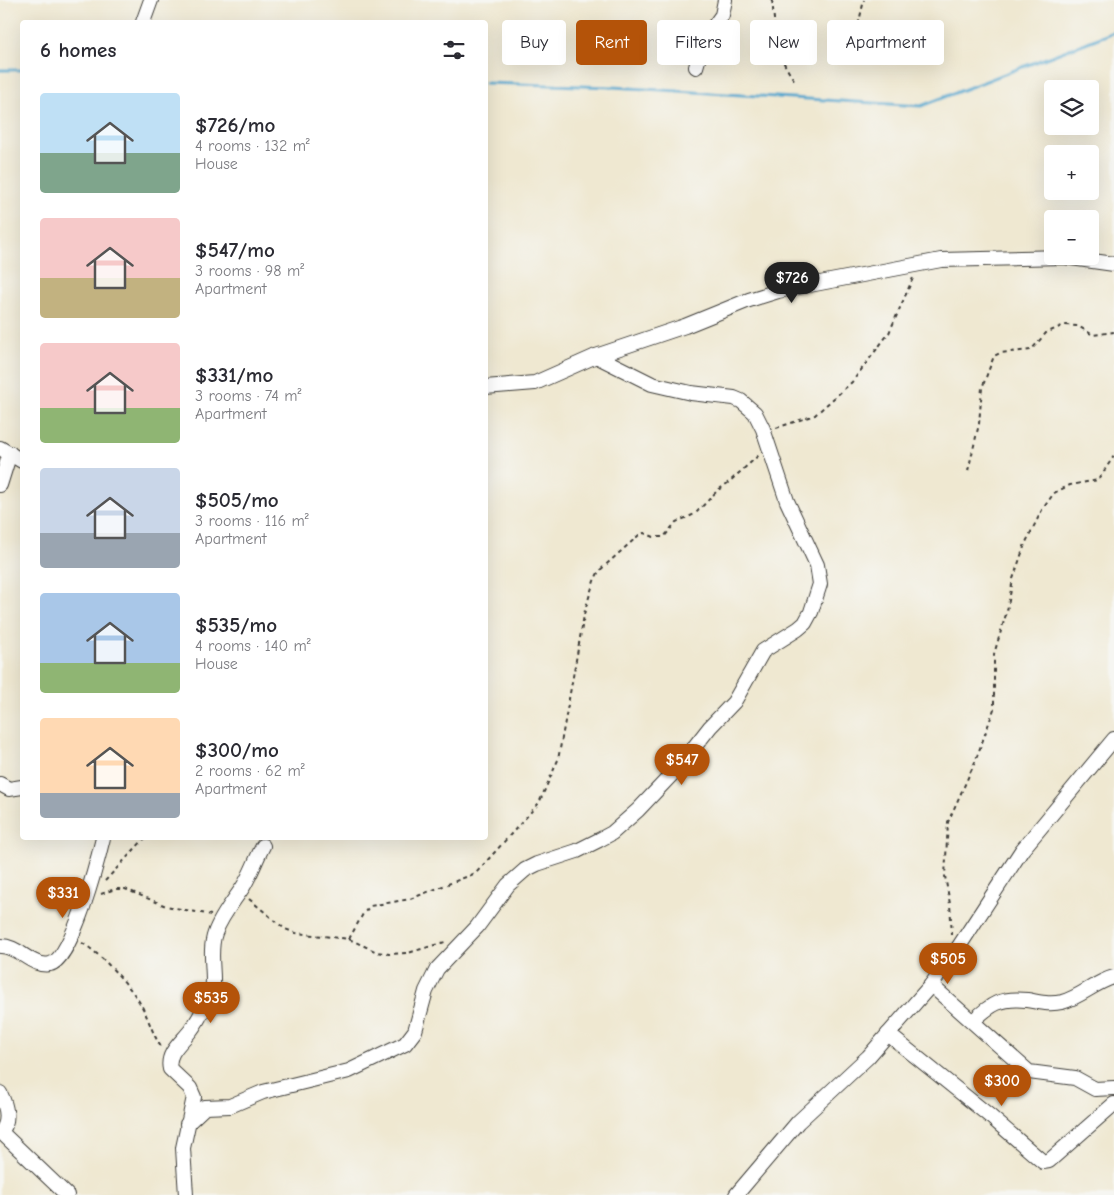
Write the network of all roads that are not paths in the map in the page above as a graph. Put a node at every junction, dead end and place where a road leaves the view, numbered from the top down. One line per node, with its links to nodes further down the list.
1 (151, 0): 3 (street)
2 (725, 0): 4 (street)
3 (144, 20)
4 (696, 67)
5 (1114, 264): 6 (street)
6 (596, 356): 7 (street); 24 (street)
7 (488, 387)
8 (5, 451): 9 (street); 10 (street)
9 (20, 460)
10 (0, 485)
11 (1114, 739): 18 (street)
12 (0, 784): 13 (street)
13 (20, 787)
14 (102, 840): 16 (street)
15 (263, 846): 24 (street)
16 (0, 946)
17 (1114, 977): 19 (street)
18 (931, 985): 19 (street); 20 (street)
19 (973, 1021): 21 (street)
20 (888, 1034): 23 (street); 28 (street)
21 (1114, 1088)
22 (0, 1093): 25 (street)
23 (1114, 1104)
24 (187, 1124): 27 (street)
25 (1, 1133): 26 (street)
26 (67, 1195)
27 (186, 1195)
28 (736, 1195)

